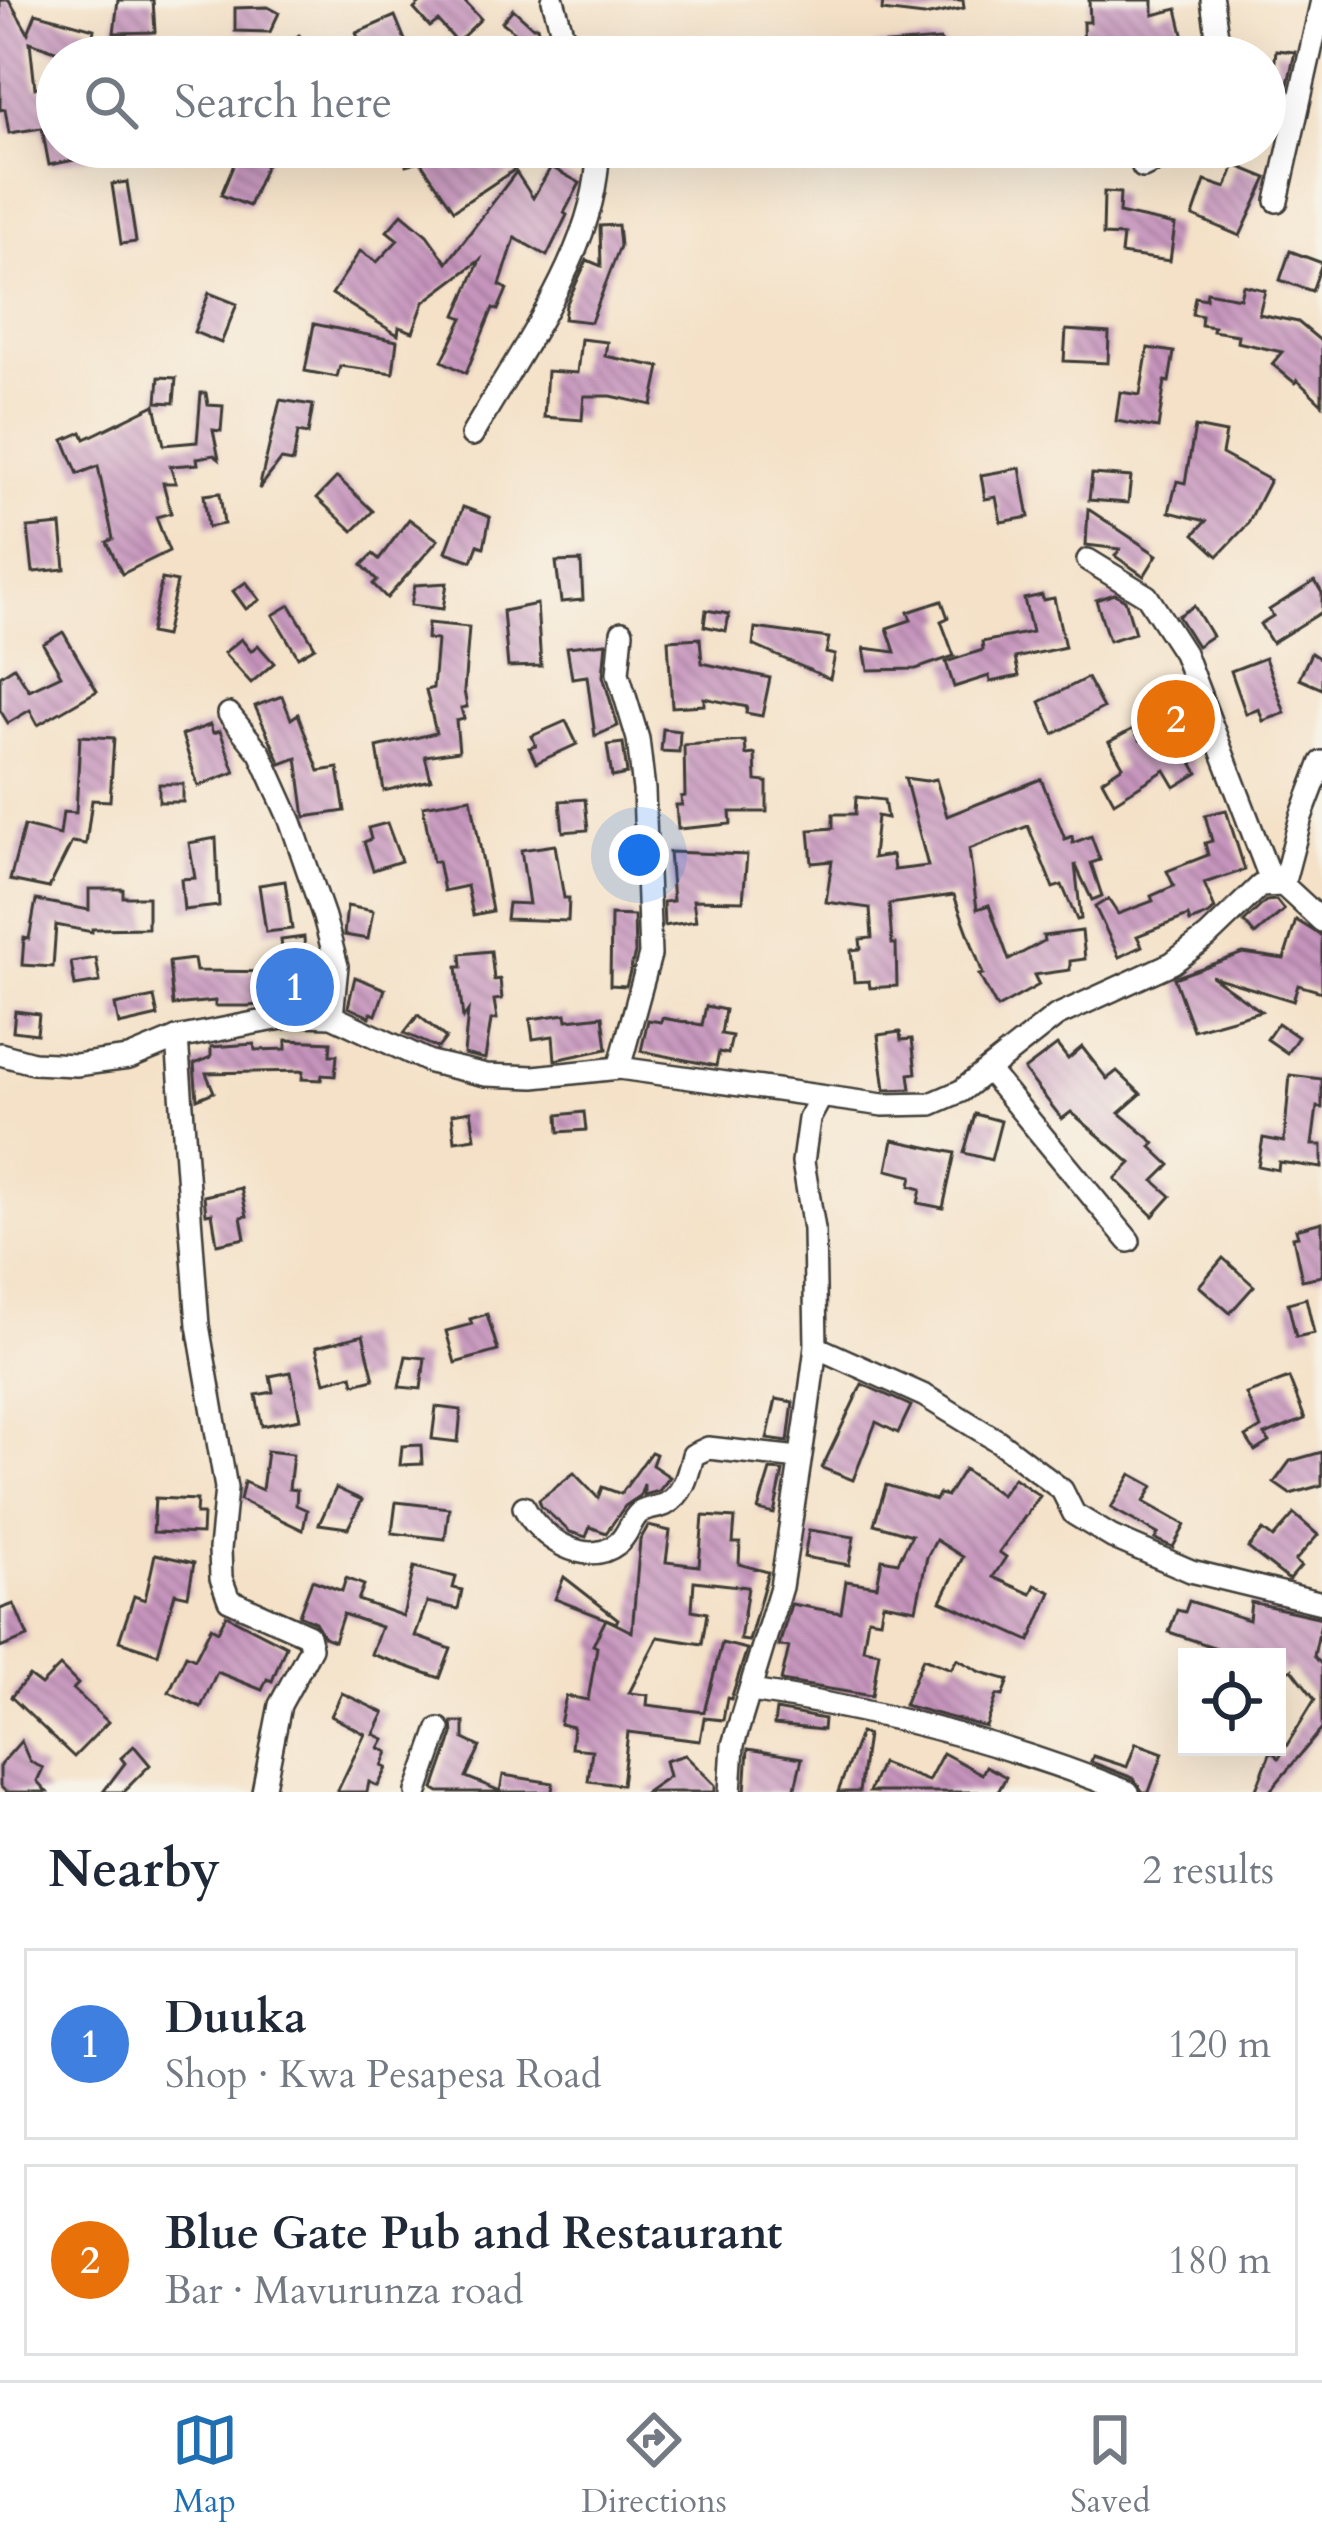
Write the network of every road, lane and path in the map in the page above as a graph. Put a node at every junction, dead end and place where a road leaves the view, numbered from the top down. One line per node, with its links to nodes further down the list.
1 (553, 0): 4 (street)
2 (1212, 0): 5 (street)
3 (1322, 0): 6 (street)
4 (563, 36)
5 (1217, 36)
6 (1286, 157)
7 (599, 168): 10 (street)
8 (1284, 168): 9 (street)
9 (1276, 201)
10 (472, 435)
11 (1088, 560): 15 (street)
12 (622, 632): 20 (street)
13 (229, 714): 17 (street)
14 (1322, 762): 15 (street)
15 (1278, 884): 16 (street); 21 (street)
16 (1322, 920)
17 (332, 1016): 18 (street); 20 (street)
18 (177, 1038): 19 (street); 30 (street)
19 (0, 1054)
20 (619, 1068): 22 (street)
21 (988, 1070): 22 (street); 23 (street)
22 (821, 1097): 24 (street)
23 (1129, 1241)
24 (816, 1347): 25 (street); 27 (street)
25 (800, 1458): 26 (street); 28 (street)
26 (524, 1507)
27 (1322, 1603)
28 (751, 1691): 32 (street); 33 (street)
29 (439, 1729): 31 (street)
30 (263, 1792)
31 (417, 1792)
32 (730, 1792)
33 (1128, 1792)

